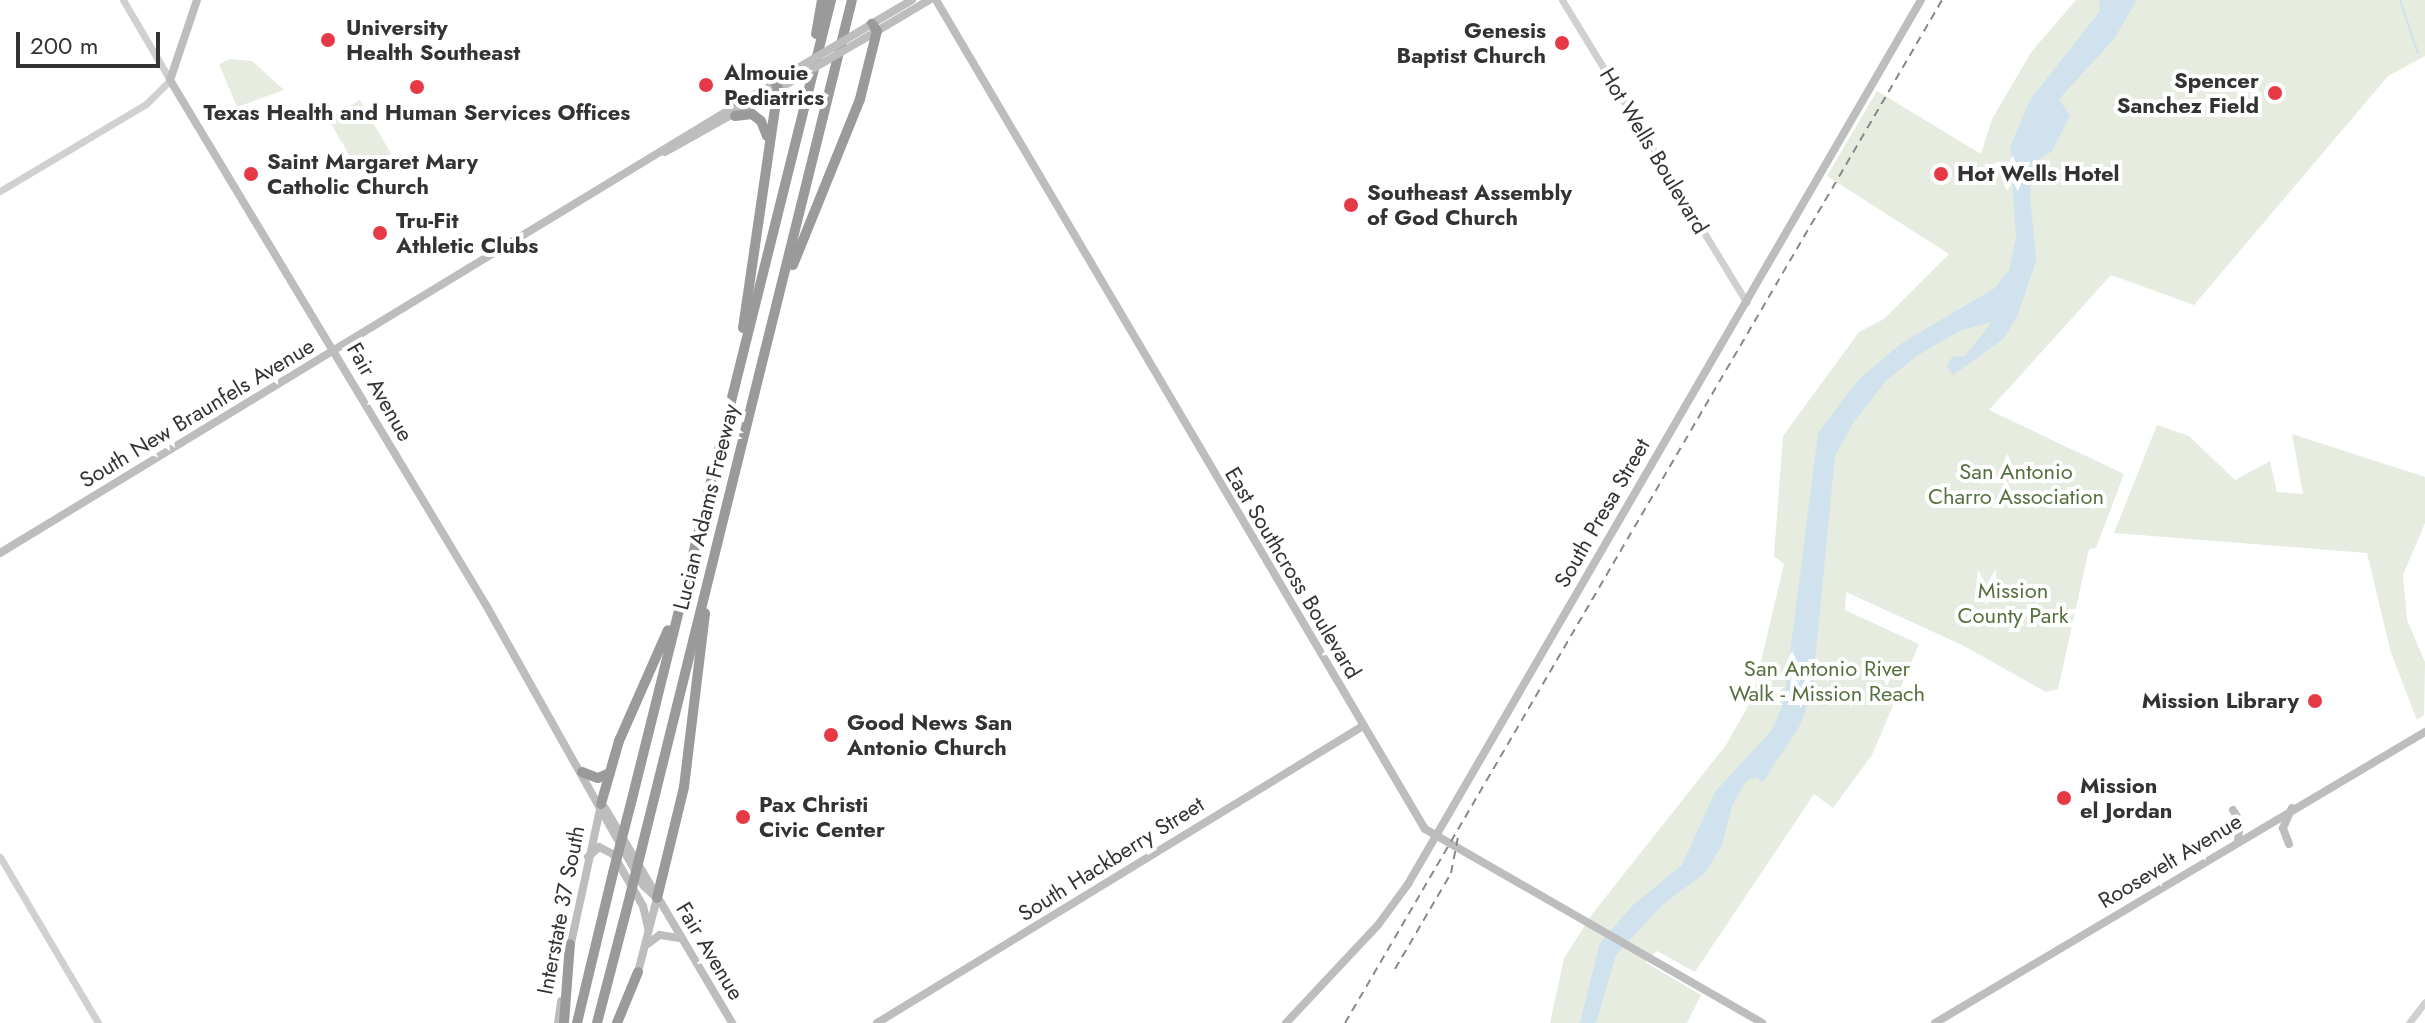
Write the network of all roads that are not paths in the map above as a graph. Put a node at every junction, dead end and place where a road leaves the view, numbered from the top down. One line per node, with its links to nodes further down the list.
1 (123, 0): 12 (street, Fair Avenue)
2 (197, 0): 12 (main road)
3 (822, 0): 14 (highway)
4 (831, 0): 14 (highway, Lucian Adams Freeway)
5 (852, 0): 22 (highway, Lucian Adams Freeway)
6 (912, 0): 11 (main road, South New Braunfels Avenue)
7 (929, 0): 11 (main road, South New Braunfels Avenue)
8 (936, 0): 26 (main road, East Southcross Boulevard)
9 (1562, 0): 19 (street, Hot Wells Boulevard)
10 (1921, 0): 19 (main road, South Presa Street)
11 (871, 28): 13 (main road, South New Braunfels Avenue, bridge); 13 (main road, South New Braunfels Avenue, bridge); 22 (highway)
12 (170, 80): 18 (street); 20 (main road, Fair Avenue)
13 (776, 85): 15 (main road, South New Braunfels Avenue); 16 (highway); 17 (main road, South New Braunfels Avenue)
14 (803, 112): 21 (highway, Lucian Adams Freeway)
15 (735, 116): 16 (highway); 17 (main road, South New Braunfels Avenue)
16 (768, 140): 21 (highway)
17 (659, 154): 20 (main road, South New Braunfels Avenue)
18 (0, 191)
19 (1746, 302): 33 (main road, South Presa Street)
20 (334, 350): 23 (main road, South New Braunfels Avenue); 28 (main road, Fair Avenue)
21 (742, 354): 25 (highway, Lucian Adams Freeway)
22 (761, 370): 24 (highway, Lucian Adams Freeway)
23 (0, 553)
24 (711, 571): 38 (highway); 49 (highway, Lucian Adams Freeway, bridge)
25 (675, 618): 29 (highway); 48 (highway, Lucian Adams Freeway, bridge)
26 (1363, 726): 33 (main road, East Southcross Boulevard); 52 (main road, South Hackberry Street)
27 (2425, 732): 31 (main road, Roosevelt Avenue)
28 (582, 772): 29 (highway); 30 (main road, Fair Avenue)
29 (610, 773): 30 (highway)
30 (601, 804): 37 (main road, Interstate 37 South); 38 (main road, Fair Avenue)
31 (2293, 807): 34 (main road, Roosevelt Avenue); 35 (main road)
32 (2233, 810): 34 (main road)
33 (1437, 835): 53 (main road, South Presa Street); 54 (main road, East Southcross Boulevard)
34 (2238, 840): 55 (main road, Roosevelt Avenue)
35 (2289, 844)
36 (0, 857): 45 (street)
37 (586, 860): 39 (main road); 41 (main road, Interstate 37 South)
38 (657, 898): 39 (main road); 40 (main road, Fair Avenue)
39 (649, 932): 42 (main road)
40 (681, 939): 42 (main road); 51 (main road, Fair Avenue)
41 (570, 944): 46 (main road, Interstate 37 South); 47 (highway)
42 (645, 945): 43 (main road)
43 (638, 972): 50 (highway)
44 (2425, 1002): 56 (street)
45 (98, 1023)
46 (558, 1023)
47 (564, 1023)
48 (577, 1023)
49 (597, 1023)
50 (620, 1023)
51 (732, 1023)
52 (877, 1023)
53 (1286, 1023)
54 (1762, 1023)
55 (1935, 1023)
56 (2409, 1023)

